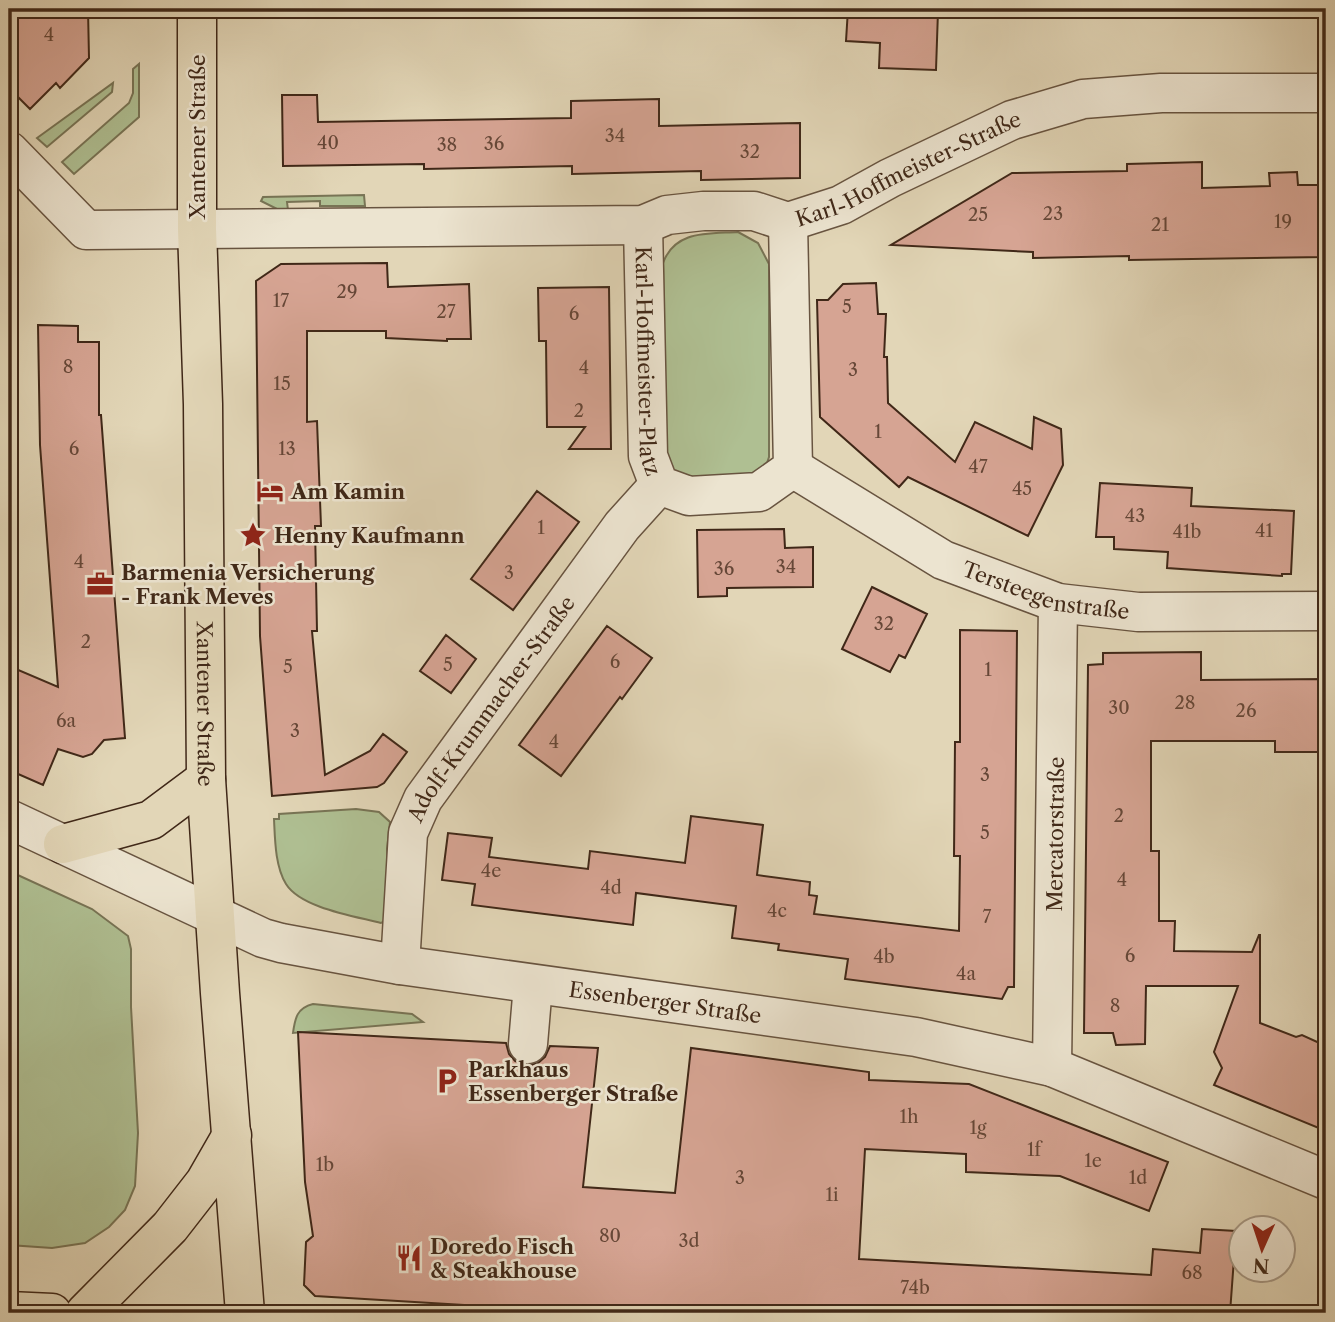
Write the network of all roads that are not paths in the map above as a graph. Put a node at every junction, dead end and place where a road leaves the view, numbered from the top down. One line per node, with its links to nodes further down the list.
1 (197, 9): 6 (main road, Xantener Straße)
2 (1326, 93): 4 (street, Karl-Hoffmeister-Straße)
3 (9, 151): 6 (street, Karl-Hoffmeister-Straße)
4 (788, 222): 5 (street, Karl-Hoffmeister-Straße); 7 (street)
5 (643, 225): 6 (street, Karl-Hoffmeister-Straße); 8 (street, Karl-Hoffmeister-Platz)
6 (197, 229): 11 (main road, Xantener Straße)
7 (793, 468): 8 (street, Karl-Hoffmeister-Platz); 9 (street, Tersteegenstraße)
8 (659, 485): 15 (street, Adolf-Krummacher-Straße)
9 (1058, 603): 10 (street, Tersteegenstraße); 18 (street, Mercatorstraße)
10 (1326, 611)
11 (206, 779): 13 (main road); 14 (main road, Xantener Straße)
12 (9, 820): 13 (street, Essenberger Straße)
13 (63, 844): 14 (street, Essenberger Straße)
14 (214, 916): 15 (street, Essenberger Straße); 19 (main road, Xantener Straße)
15 (400, 965): 16 (street, Essenberger Straße)
16 (533, 985): 17 (street); 18 (street, Essenberger Straße)
17 (528, 1044)
18 (1052, 1067): 20 (street, Essenberger Straße)
19 (232, 1135): 23 (main road); 24 (main road, Xantener Straße)
20 (1326, 1180)
21 (9, 1311): 22 (main road)
22 (52, 1313)
23 (85, 1313)
24 (245, 1313)

